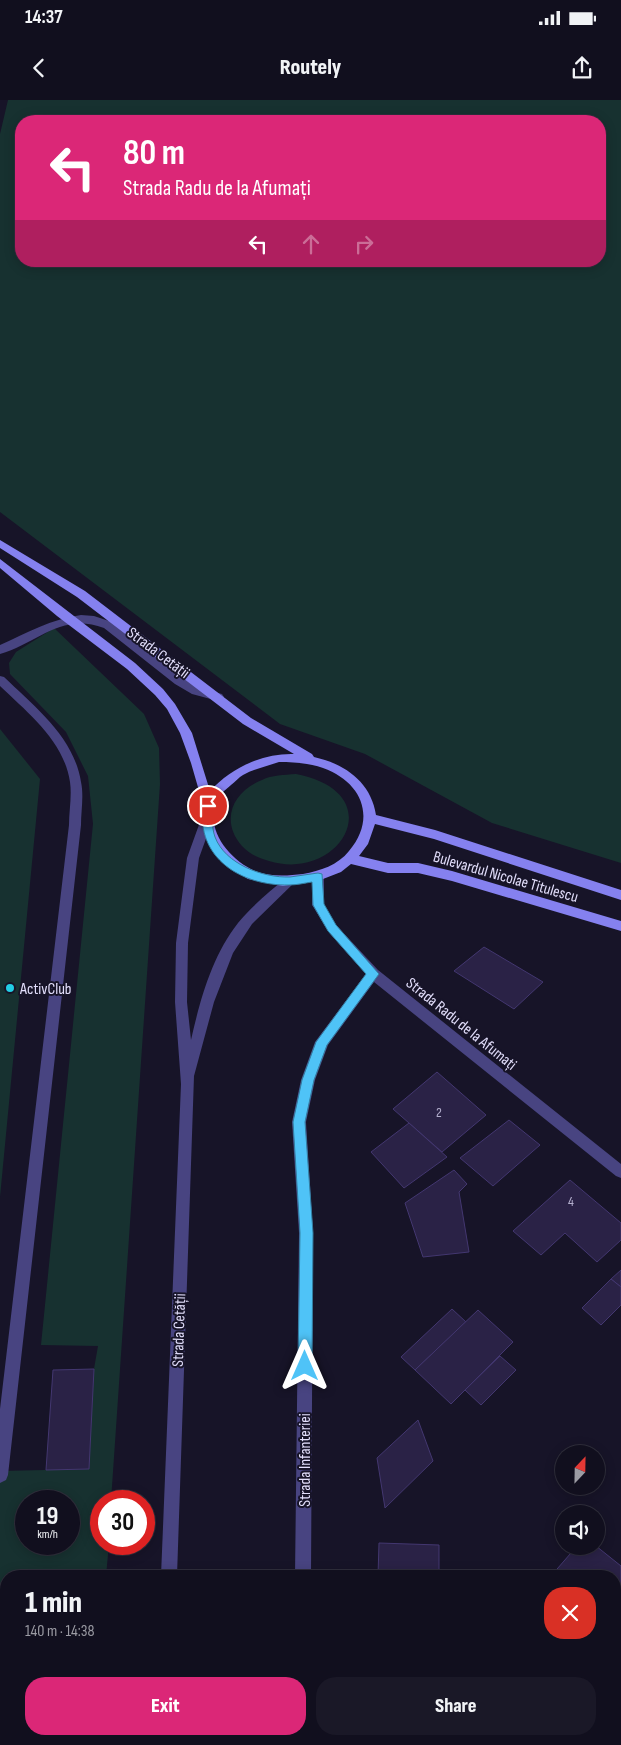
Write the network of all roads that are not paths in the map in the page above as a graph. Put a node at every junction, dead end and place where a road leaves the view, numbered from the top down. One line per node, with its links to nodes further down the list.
1 (0, 543): 6 (main road, Strada Cetății)
2 (0, 562): 3 (main road, Strada Cetății)
3 (69, 619): 4 (street); 6 (street); 8 (main road, Strada Cetății)
4 (0, 650)
5 (0, 680): 19 (street)
6 (218, 697): 7 (main road, Strada Cetății)
7 (317, 761): 8 (main road, Strada Cetății); 9 (main road, Strada Cetății)
8 (208, 806): 10 (main road, Strada Cetății)
9 (371, 818): 11 (main road, Strada Cetății); 14 (main road, Bulevardul Nicolae Titulescu)
10 (206, 822): 13 (main road, Strada Cetății); 17 (street, Strada Cetății)
11 (351, 859): 12 (main road, Strada Cetății); 15 (main road, Bulevardul Nicolae Titulescu)
12 (318, 877): 13 (main road, Strada Cetății); 16 (street, Strada Radu de la Afumați)
13 (290, 881): 17 (street, Strada Cetății)
14 (621, 896)
15 (621, 926)
16 (373, 974): 18 (street, Strada Radu de la Afumați); 21 (street, Strada Infanteriei)
17 (188, 1084): 20 (street, Strada Cetății)
18 (621, 1172)
19 (0, 1475)
20 (169, 1570)
21 (303, 1570)

